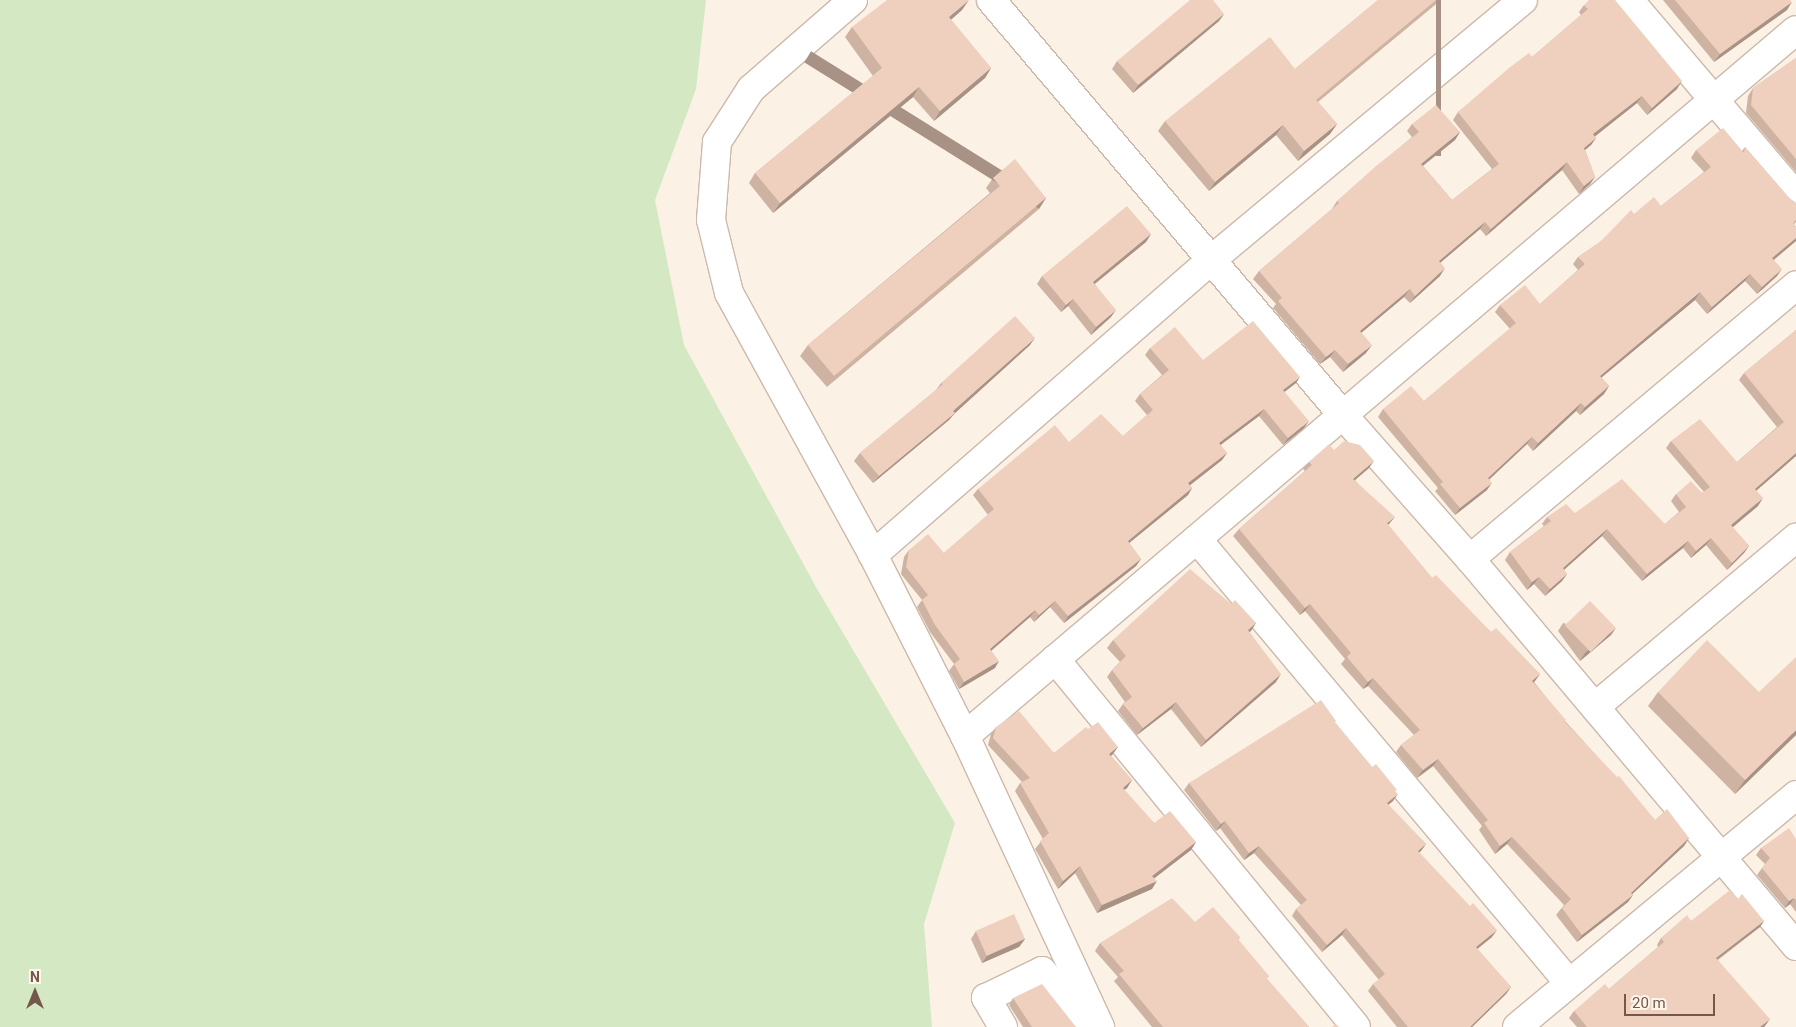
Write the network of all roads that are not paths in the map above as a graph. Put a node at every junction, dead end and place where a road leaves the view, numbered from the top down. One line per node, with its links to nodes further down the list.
1 (853, 0): 13 (street)
2 (991, 0): 8 (street)
3 (1523, 0): 8 (street)
4 (1629, 0): 6 (street)
5 (1796, 30): 6 (street)
6 (1712, 100): 7 (street); 10 (street)
7 (1796, 196)
8 (1211, 260): 10 (street); 13 (street)
9 (1796, 285): 14 (street)
10 (1342, 414): 12 (street); 14 (street)
11 (1796, 538): 16 (street)
12 (1197, 539): 15 (street); 21 (street)
13 (873, 556): 17 (street)
14 (1470, 559): 16 (street)
15 (1055, 659): 17 (street); 25 (street)
16 (1595, 707): 19 (street)
17 (965, 736): 24 (street)
18 (1796, 795): 19 (street)
19 (1722, 858): 20 (street); 21 (street)
20 (1796, 946)
21 (1570, 983): 26 (street)
22 (1003, 1027): 23 (street)
23 (1086, 1027)
24 (1100, 1027)
25 (1356, 1027)
26 (1517, 1027)

